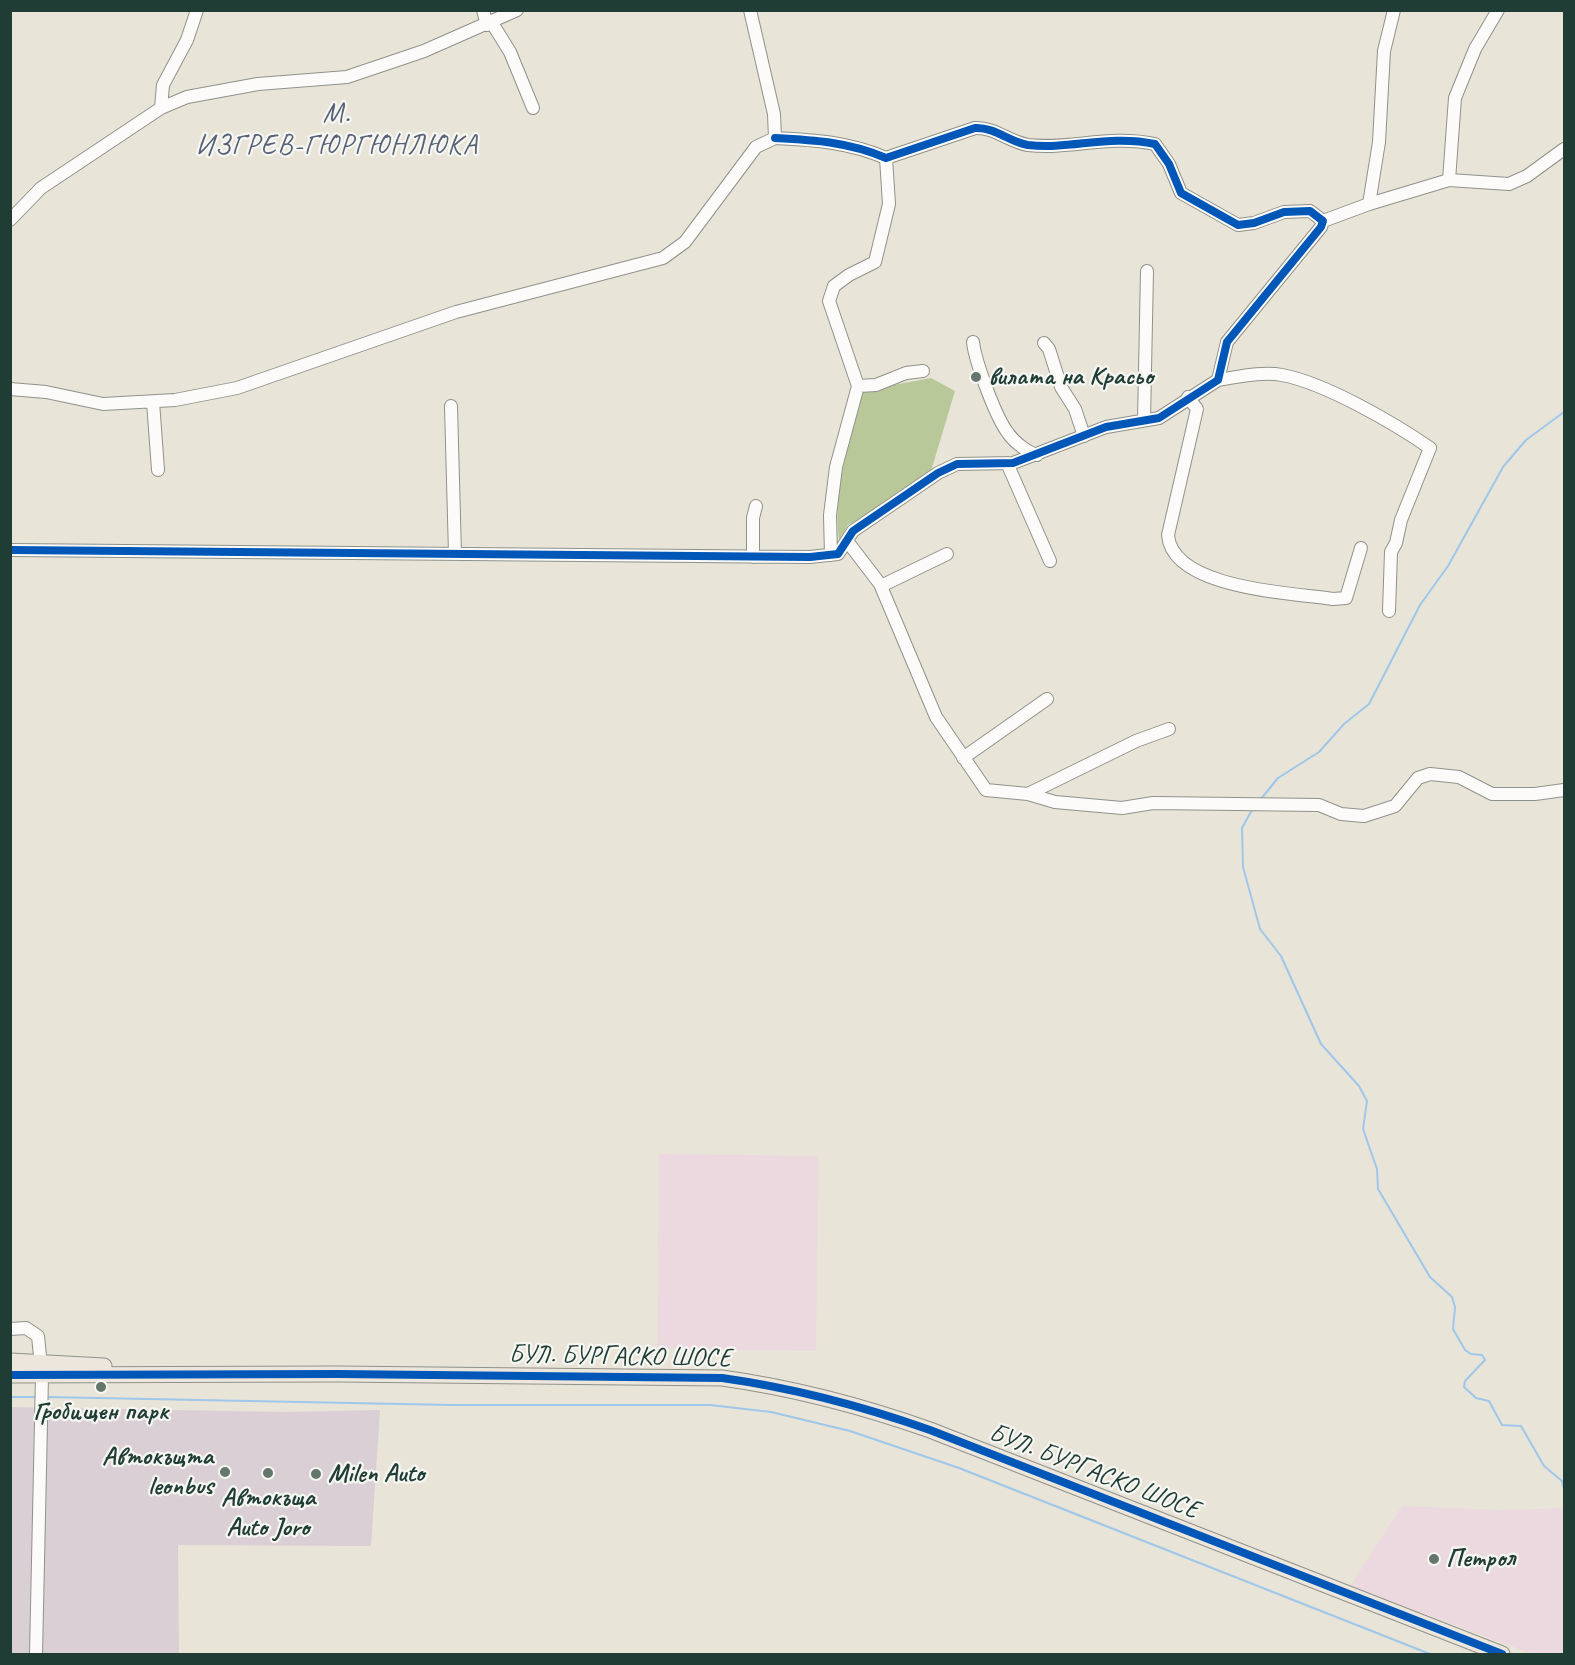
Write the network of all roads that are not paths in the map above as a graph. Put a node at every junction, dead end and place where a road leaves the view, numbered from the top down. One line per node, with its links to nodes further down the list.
1 (197, 10): 8 (street)
2 (483, 10): 7 (street)
3 (518, 10): 7 (street)
4 (750, 10): 10 (street)
5 (1394, 10): 14 (street)
6 (1498, 10): 13 (street)
7 (490, 24): 8 (street); 9 (street)
8 (161, 108): 15 (street)
9 (533, 108)
10 (775, 138): 12 (street); 25 (street)
11 (1564, 149): 13 (street)
12 (886, 158): 16 (street); 22 (street)
13 (1449, 180): 14 (street)
14 (1369, 204): 16 (street)
15 (10, 219)
16 (1323, 221): 21 (street)
17 (1147, 271): 27 (street)
18 (973, 342): 29 (street)
19 (1044, 343): 28 (street)
20 (923, 371): 22 (street)
21 (1218, 380): 24 (street); 42 (street)
22 (858, 386): 38 (street)
23 (10, 389): 25 (street)
24 (1188, 397): 27 (street); 34 (street)
25 (153, 402): 31 (street)
26 (451, 406): 36 (street)
27 (1144, 420): 28 (street)
28 (1084, 436): 29 (street)
29 (1037, 455): 30 (street)
30 (1007, 463): 33 (street); 40 (street)
31 (158, 470)
32 (756, 506): 39 (street)
33 (847, 541): 38 (street); 41 (street)
34 (1361, 548)
35 (10, 550): 36 (street)
36 (454, 554): 39 (street)
37 (947, 554): 41 (street)
38 (831, 555): 39 (street)
39 (753, 557)
40 (1050, 561)
41 (881, 586): 45 (street)
42 (1389, 611)
43 (1047, 699): 45 (street)
44 (1169, 729): 47 (street)
45 (963, 758): 47 (street)
46 (1564, 790): 47 (street)
47 (1028, 794)
48 (10, 1329): 50 (street)
49 (10, 1361): 50 (main road)
50 (41, 1374): 51 (main road); 52 (street); 53 (main road, БУЛ. БУРГАСКО ШОСЕ)
51 (10, 1375)
52 (36, 1654)
53 (1502, 1654)

